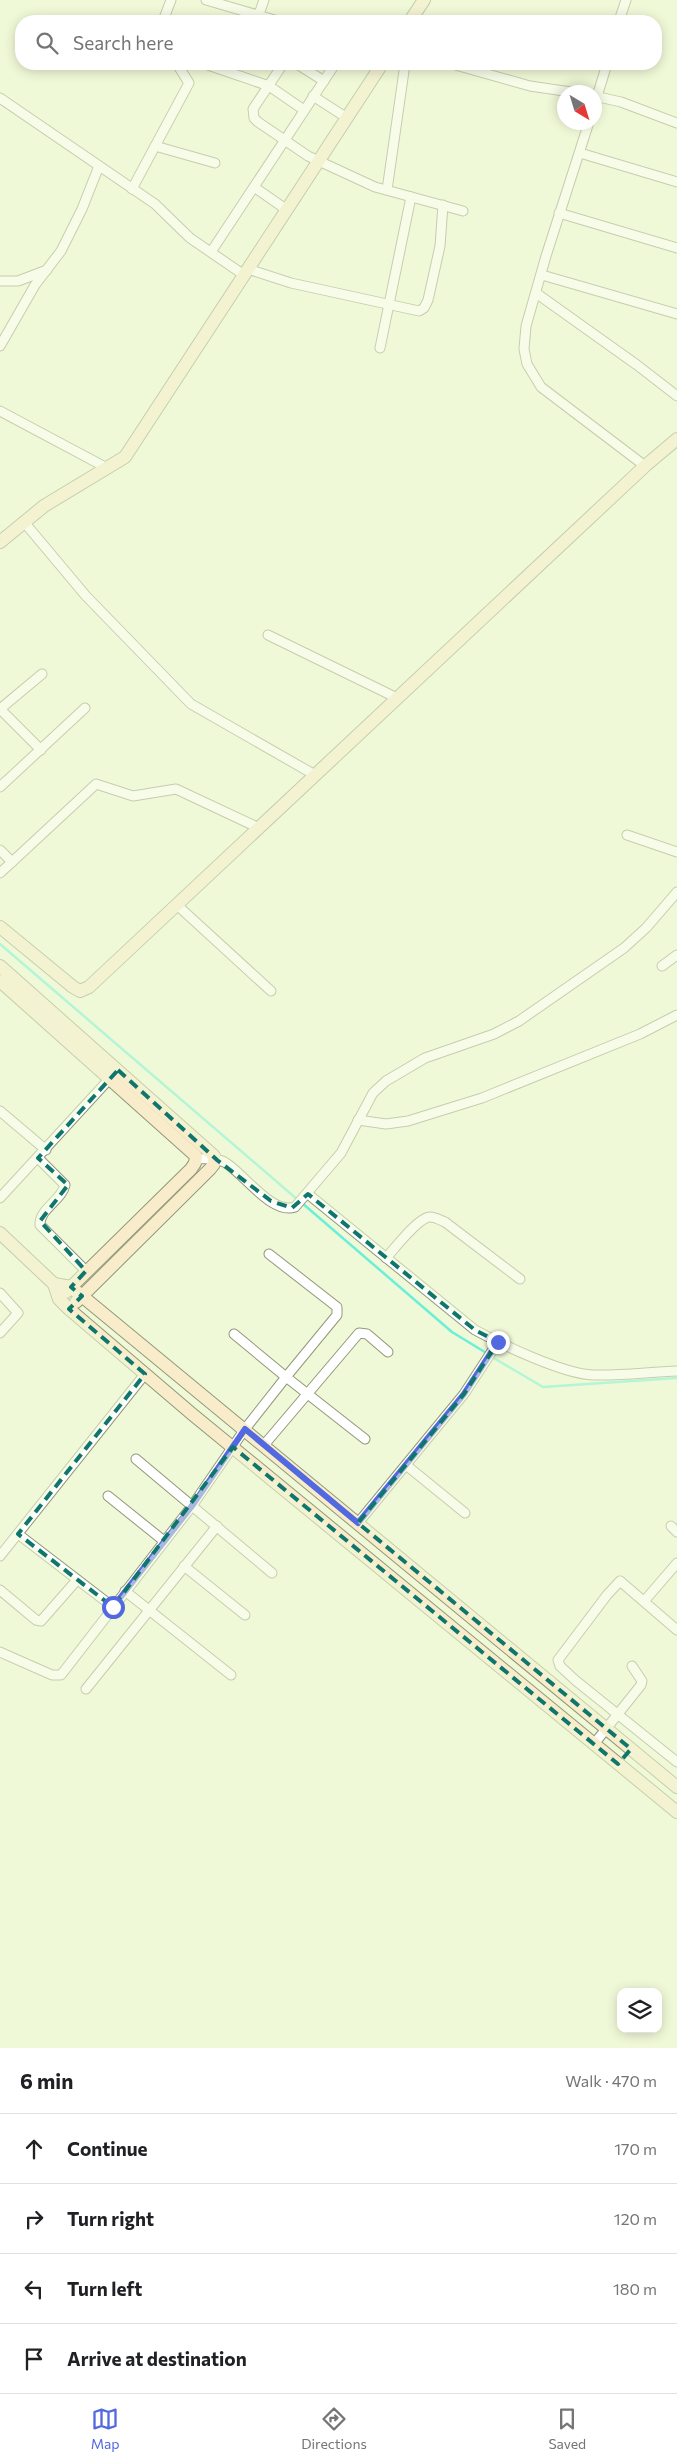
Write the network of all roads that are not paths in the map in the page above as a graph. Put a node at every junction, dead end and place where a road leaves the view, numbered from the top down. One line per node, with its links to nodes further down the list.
1 (172, 0): 7 (street)
2 (206, 0): 6 (street)
3 (264, 0): 6 (street)
4 (424, 0): 8 (street)
5 (626, 0): 9 (street)
6 (259, 14)
7 (166, 15)
8 (414, 15)
9 (622, 15)
10 (181, 70): 31 (street)
11 (222, 70): 21 (street)
12 (278, 70): 21 (street)
13 (307, 70): 19 (street)
14 (331, 70): 19 (street)
15 (378, 70): 27 (street)
16 (404, 70): 39 (street)
17 (473, 70): 22 (street)
18 (605, 70): 20 (street)
19 (324, 81): 23 (street)
20 (600, 85)
21 (269, 86): 26 (street); 30 (street)
22 (557, 90)
23 (313, 96): 26 (street); 27 (street)
24 (602, 97): 28 (street)
25 (0, 98): 35 (street)
26 (304, 110): 30 (street)
27 (347, 118): 33 (street)
28 (677, 123)
29 (587, 130): 32 (street)
30 (285, 140): 33 (street); 37 (street)
31 (155, 146): 34 (street); 38 (street)
32 (580, 153): 36 (street); 44 (street)
33 (320, 160): 39 (street); 42 (street)
34 (215, 164)
35 (99, 166): 38 (street); 47 (street)
36 (677, 182)
37 (254, 187): 42 (street); 46 (street)
38 (132, 188): 46 (street)
39 (387, 190): 40 (street)
40 (411, 197): 41 (street); 52 (street)
41 (442, 205): 43 (street); 52 (street)
42 (287, 210): 48 (street)
43 (463, 210)
44 (559, 213): 45 (street); 49 (street)
45 (677, 248)
46 (211, 252): 48 (street)
47 (47, 270): 50 (street); 54 (street)
48 (246, 272): 52 (street); 60 (street)
49 (542, 275): 51 (street); 53 (street)
50 (0, 281)
51 (536, 293): 56 (street); 59 (street)
52 (390, 305): 55 (street)
53 (677, 314)
54 (0, 346)
55 (380, 348)
56 (677, 396)
57 (0, 411): 60 (street)
58 (677, 439): 59 (street)
59 (645, 466): 65 (street)
60 (107, 468): 61 (street)
61 (24, 522): 62 (street); 69 (street)
62 (0, 542)
63 (268, 635): 65 (street)
64 (42, 674): 67 (street)
65 (397, 698): 69 (street)
66 (85, 708): 68 (street)
67 (0, 709): 68 (street)
68 (41, 750): 70 (street)
69 (315, 775): 71 (street)
70 (0, 787)
71 (258, 828): 75 (street); 78 (street)
72 (627, 835): 74 (street)
73 (0, 850): 75 (street)
74 (677, 852)
75 (12, 862): 76 (street)
76 (0, 873)
77 (677, 892): 88 (street)
78 (177, 904): 79 (street); 84 (street)
79 (0, 928)
80 (677, 955): 82 (street)
81 (0, 966): 86 (street)
82 (662, 966)
83 (0, 981): 86 (street)
84 (271, 991)
85 (677, 1015): 88 (street)
86 (114, 1074): 89 (street); 91 (street); 92 (street)
87 (0, 1111): 89 (street)
88 (358, 1120): 94 (street)
89 (46, 1150): 90 (street)
90 (38, 1158): 93 (street); 98 (street)
91 (196, 1159): 92 (street); 98 (street)
92 (215, 1159): 94 (street); 103 (street)
93 (0, 1198)
94 (303, 1199): 97 (street)
95 (0, 1233): 100 (street)
96 (269, 1254): 112 (street)
97 (386, 1258): 99 (street); 108 (street)
98 (86, 1271): 101 (street)
99 (520, 1279)
100 (54, 1284): 101 (street); 104 (street)
101 (71, 1287): 103 (street); 104 (street)
102 (0, 1293): 106 (street)
103 (82, 1296): 105 (street); 114 (street)
104 (59, 1299): 105 (street)
105 (69, 1310): 111 (street)
106 (0, 1333)
107 (234, 1334): 112 (street)
108 (498, 1342): 110 (street); 119 (street)
109 (388, 1352): 113 (street)
110 (677, 1371)
111 (145, 1374): 117 (street); 125 (street)
112 (286, 1377): 113 (street); 114 (street)
113 (307, 1393): 115 (street); 116 (street)
114 (245, 1429): 116 (street); 117 (street)
115 (365, 1439)
116 (264, 1445): 123 (street)
117 (233, 1447): 121 (street); 135 (street)
118 (136, 1459): 121 (street)
119 (406, 1465): 122 (street); 123 (street)
120 (108, 1496): 126 (street)
121 (192, 1506): 124 (street); 126 (street)
122 (465, 1513)
123 (358, 1523): 131 (street)
124 (217, 1526): 129 (street); 130 (street)
125 (18, 1534): 127 (street); 132 (street)
126 (164, 1542): 134 (street)
127 (0, 1556)
128 (677, 1563): 136 (street)
129 (184, 1566): 138 (street); 139 (street)
130 (272, 1573)
131 (425, 1578): 135 (street); 146 (street)
132 (77, 1580): 133 (street); 137 (street)
133 (0, 1590)
134 (125, 1591): 137 (street); 138 (street)
135 (412, 1594): 147 (street)
136 (646, 1599)
137 (113, 1607): 141 (street)
138 (149, 1610): 143 (street); 144 (street)
139 (244, 1616)
140 (677, 1630): 145 (street)
141 (0, 1652)
142 (632, 1666): 145 (street)
143 (231, 1675)
144 (86, 1689)
145 (617, 1715): 146 (street); 149 (street)
146 (606, 1728): 147 (street); 148 (street)
147 (594, 1744): 150 (street)
148 (631, 1749): 150 (street); 151 (street)
149 (677, 1762)
150 (618, 1764): 152 (street)
151 (677, 1787)
152 (677, 1812)

